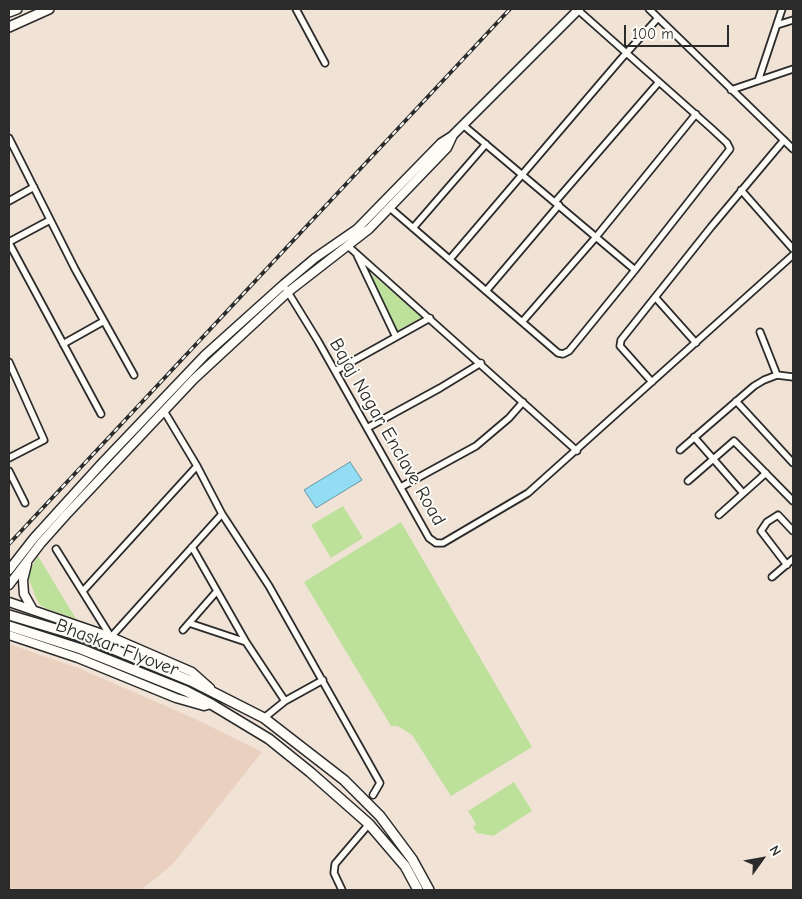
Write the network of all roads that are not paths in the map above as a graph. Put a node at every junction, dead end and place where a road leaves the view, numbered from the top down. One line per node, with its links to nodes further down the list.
1 (17, 9): 7 (main road)
2 (49, 9): 11 (main road)
3 (296, 9): 13 (street)
4 (578, 9): 12 (street); 19 (street)
5 (649, 9): 8 (street)
6 (782, 9): 10 (street)
7 (9, 12)
8 (658, 18): 12 (street); 17 (street)
9 (793, 20): 10 (street)
10 (777, 25): 15 (street)
11 (9, 27)
12 (627, 52): 16 (street); 25 (street)
13 (325, 63)
14 (793, 69): 15 (street)
15 (758, 81): 17 (street)
16 (659, 82): 18 (street); 29 (street)
17 (731, 90): 22 (street)
18 (696, 114): 33 (street); 40 (street)
19 (464, 124): 20 (street); 23 (street)
20 (453, 135): 30 (street); 41 (street)
21 (9, 138): 26 (street)
22 (784, 140): 24 (street); 27 (street)
23 (486, 144): 25 (street); 32 (street)
24 (793, 149)
25 (522, 174): 29 (street); 39 (street)
26 (34, 187): 28 (street); 31 (street)
27 (741, 190): 36 (street); 44 (street)
28 (9, 201)
29 (557, 204): 33 (street); 42 (street)
30 (390, 208): 32 (street); 35 (street)
31 (50, 220): 34 (street); 46 (street)
32 (413, 228): 39 (street)
33 (596, 237): 40 (street); 47 (street)
34 (9, 242): 51 (street)
35 (348, 246): 37 (street); 43 (street)
36 (793, 249)
37 (356, 253): 45 (street); 49 (street)
38 (793, 255): 50 (street, Bajaj Nagar Enclave Road)
39 (450, 259): 42 (street)
40 (635, 270): 47 (street)
41 (284, 284): 43 (street, Bajaj Nagar Enclave Road); 86 (street)
42 (486, 291): 47 (street)
43 (288, 292): 54 (street, Bajaj Nagar Enclave Road); 61 (street)
44 (655, 297): 50 (street); 58 (street)
45 (430, 318): 49 (street); 53 (street)
46 (104, 320): 51 (street); 55 (street)
47 (522, 322)
48 (760, 332): 56 (street)
49 (396, 337): 54 (street)
50 (696, 342): 58 (street, Bajaj Nagar Enclave Road)
51 (63, 344): 62 (street)
52 (9, 362): 67 (street)
53 (481, 364): 60 (street); 63 (street)
54 (335, 371): 63 (street, Bajaj Nagar Enclave Road)
55 (134, 375)
56 (777, 375): 57 (street); 59 (street)
57 (793, 377)
58 (652, 382): 66 (street, Bajaj Nagar Enclave Road)
59 (736, 400): 64 (street); 69 (street)
60 (523, 402): 66 (street); 74 (street)
61 (164, 411): 70 (street); 84 (street)
62 (101, 414)
63 (367, 428): 74 (street, Bajaj Nagar Enclave Road)
64 (694, 437): 65 (street); 68 (street)
65 (680, 450)
66 (577, 451): 74 (street, Bajaj Nagar Enclave Road)
67 (9, 458)
68 (713, 460): 72 (street); 73 (street); 75 (street)
69 (793, 463)
70 (197, 466): 78 (street); 89 (street)
71 (9, 471): 77 (street)
72 (766, 473): 75 (street); 76 (street)
73 (688, 481)
74 (401, 487)
75 (743, 493): 79 (street)
76 (793, 501)
77 (26, 503)
78 (222, 514): 81 (street); 100 (street)
79 (719, 515)
80 (793, 531): 85 (street)
81 (192, 547): 90 (street); 98 (street)
82 (56, 549): 89 (street)
83 (793, 559): 85 (street)
84 (28, 560): 88 (street); 92 (street)
85 (787, 564): 87 (street)
86 (9, 570)
87 (772, 577)
88 (9, 585)
89 (83, 591): 98 (street)
90 (217, 591): 94 (street); 99 (street)
91 (9, 602): 92 (street)
92 (33, 610): 98 (street)
93 (9, 615): 101 (main road, Bhaskar Flyover)
94 (189, 623): 96 (street); 99 (street)
95 (9, 626): 103 (main road, Bhaskar Flyover)
96 (183, 630)
97 (9, 635): 103 (street)
98 (110, 637): 101 (street)
99 (246, 642): 102 (street)
100 (323, 680): 102 (street); 105 (street)
101 (212, 691): 104 (main road, Bhaskar Flyover)
102 (285, 701): 104 (street)
103 (212, 704): 106 (main road, Bhaskar Flyover)
104 (264, 718): 107 (main road, Bhaskar Flyover)
105 (373, 795)
106 (369, 824): 108 (main road, Bhaskar Flyover); 109 (street)
107 (412, 859): 108 (main road); 111 (main road, Bhaskar Flyover)
108 (405, 866): 110 (main road, Bhaskar Flyover)
109 (342, 890)
110 (418, 890)
111 (429, 890)

